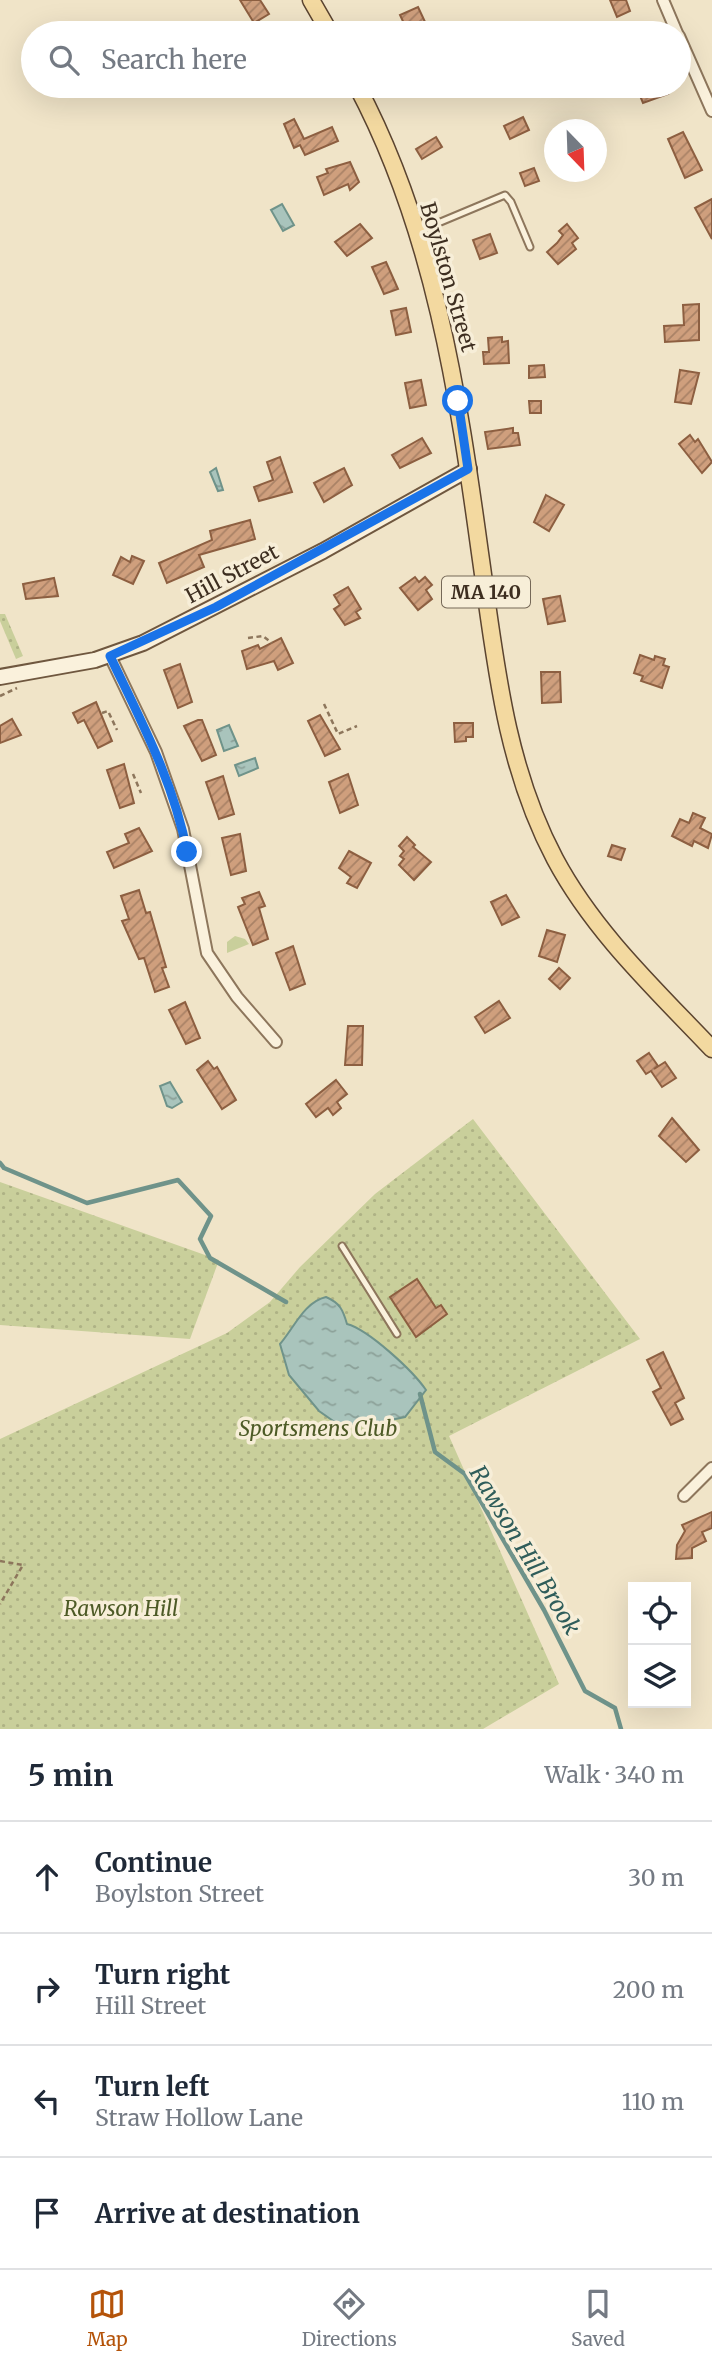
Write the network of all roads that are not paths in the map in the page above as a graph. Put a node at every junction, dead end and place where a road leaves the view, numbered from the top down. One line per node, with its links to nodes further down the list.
1 (311, 0): 3 (main road)
2 (663, 0): 4 (street)
3 (323, 21)
4 (672, 21)
5 (691, 64): 7 (street)
6 (362, 98): 8 (main road, Boylston Street / MA 140)
7 (712, 111)
8 (416, 232): 9 (lane); 10 (main road, Boylston Street / MA 140)
9 (530, 247)
10 (468, 469): 11 (street, Hill Street); 14 (main road, Boylston Street / MA 140)
11 (110, 656): 12 (street, Hill Street); 13 (street)
12 (0, 677)
13 (276, 1042)
14 (712, 1049)
15 (342, 1246): 16 (lane)
16 (397, 1334)
17 (712, 1468): 18 (street)
18 (684, 1496)

